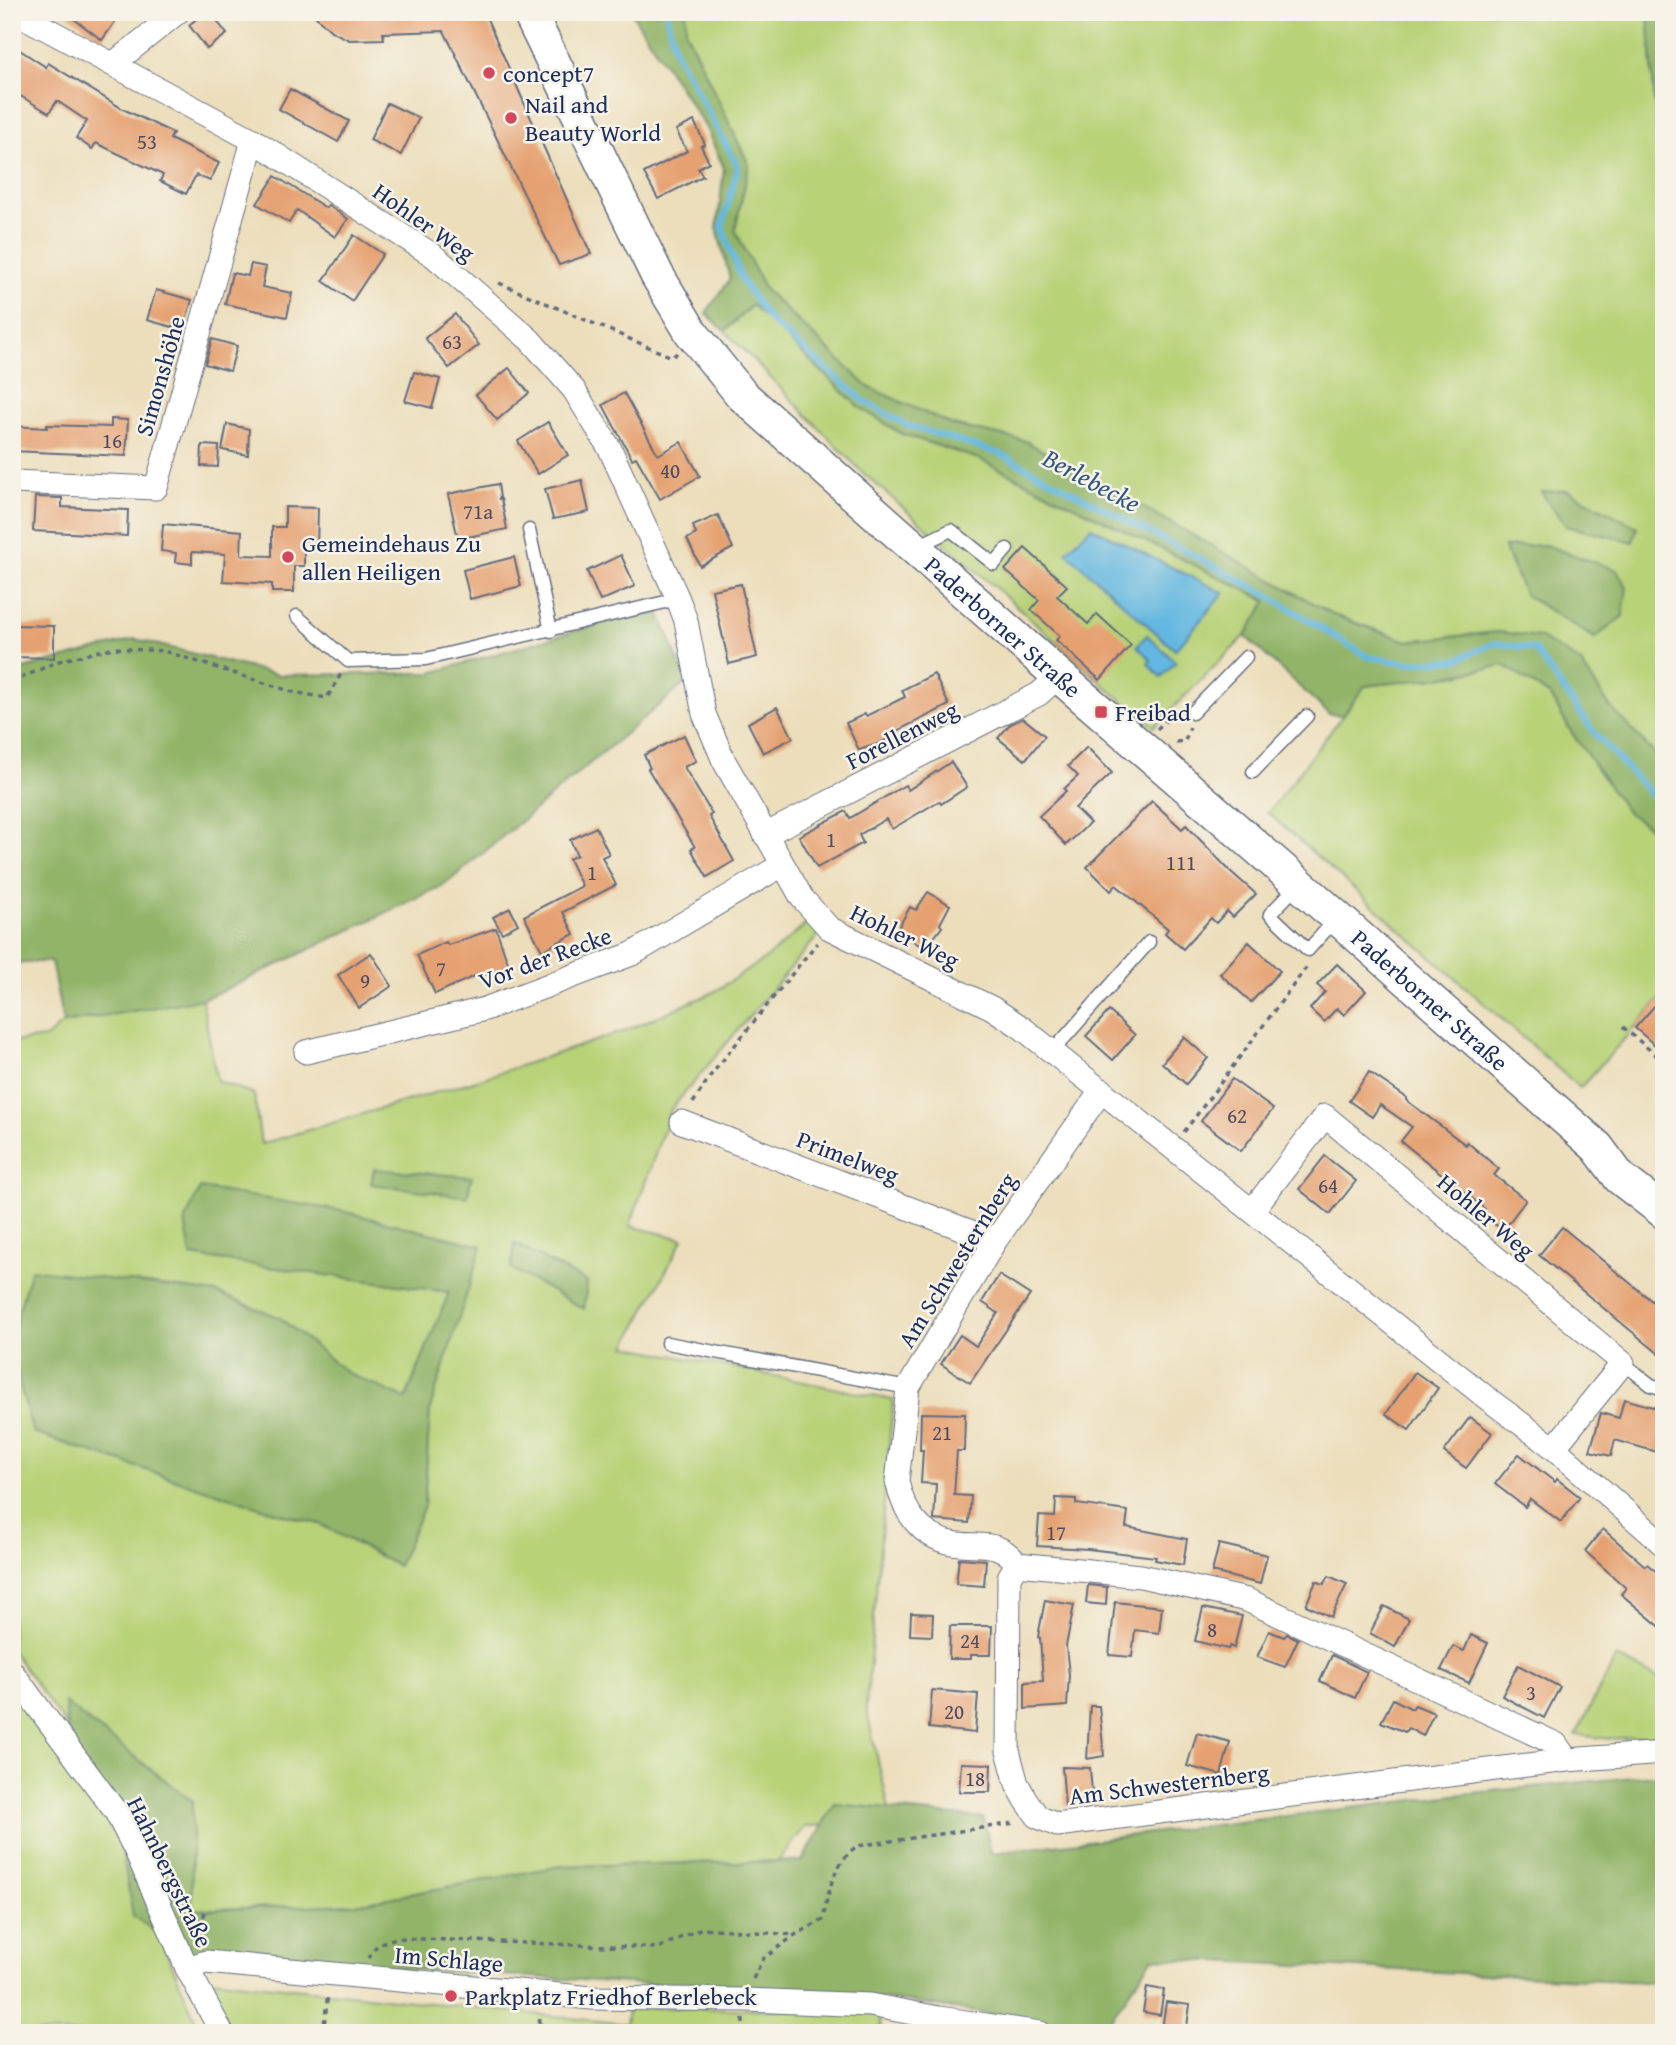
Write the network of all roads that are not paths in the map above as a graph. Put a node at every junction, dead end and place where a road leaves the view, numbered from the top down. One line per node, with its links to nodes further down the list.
1 (15, 12): 4 (street, Hohler Weg)
2 (178, 12): 4 (street)
3 (529, 12): 8 (main road, Paderborner Straße)
4 (113, 64): 5 (street, Hohler Weg)
5 (253, 139): 6 (street, Simonshöhe); 10 (street, Hohler Weg)
6 (12, 482)
7 (529, 530): 12 (lane)
8 (915, 548): 9 (lane); 14 (main road, Paderborner Straße)
9 (1007, 549)
10 (678, 600): 12 (lane); 18 (street, Hohler Weg)
11 (297, 616): 12 (lane)
12 (551, 631)
13 (1246, 657): 15 (lane)
14 (1059, 676): 18 (street, Forellenweg); 20 (main road, Paderborner Straße)
15 (1193, 714)
16 (1307, 716): 17 (lane)
17 (1253, 772)
18 (765, 835): 19 (street, Hohler Weg)
19 (782, 865): 23 (street, Vor der Recke); 24 (street, Hohler Weg)
20 (1299, 884): 21 (main road, Paderborner Straße); 21 (lane)
21 (1338, 918): 27 (main road, Paderborner Straße)
22 (1149, 942): 24 (lane)
23 (306, 1052)
24 (1052, 1052): 25 (street, Hohler Weg)
25 (1102, 1090): 29 (street, Hohler Weg); 31 (street, Am Schwesternberg)
26 (682, 1122): 31 (street, Primelweg)
27 (1597, 1147): 28 (main road, Paderborner Straße); 30 (main road, Paderborner Straße)
28 (1664, 1194)
29 (1252, 1211): 33 (street, Hohler Weg); 36 (street, Hohler Weg)
30 (1664, 1212)
31 (995, 1241): 34 (street, Am Schwesternberg)
32 (667, 1343): 34 (lane)
33 (1623, 1363): 35 (lane); 36 (street)
34 (908, 1388): 38 (street, Am Schwesternberg)
35 (1664, 1389)
36 (1555, 1448): 37 (street, Hohler Weg)
37 (1664, 1545)
38 (1017, 1564): 41 (street, Am Schwesternberg); 41 (street, Am Schwesternberg)
39 (12, 1672): 42 (street, Hahnbergstraße)
40 (1664, 1753): 41 (street, Am Schwesternberg)
41 (1567, 1760)
42 (187, 1968): 43 (street, Hahnbergstraße); 44 (street, Im Schlage)
43 (222, 2033)
44 (1040, 2033)

